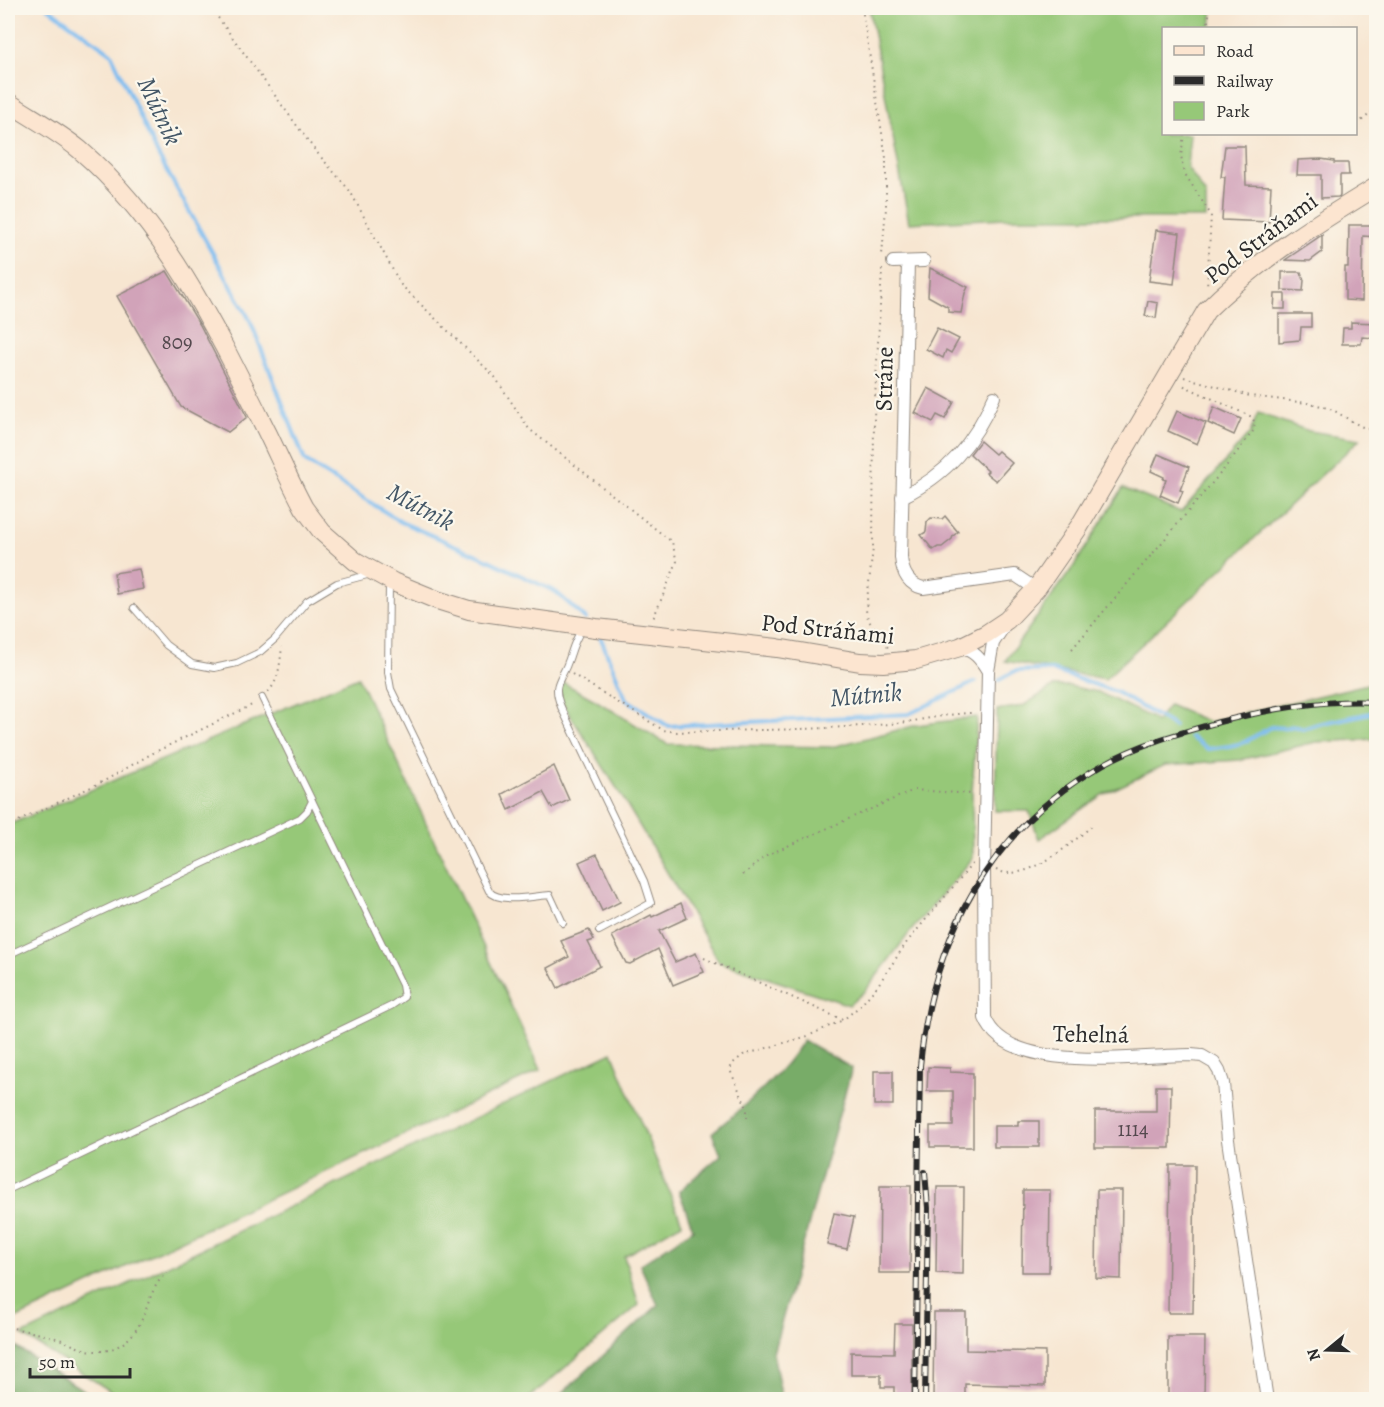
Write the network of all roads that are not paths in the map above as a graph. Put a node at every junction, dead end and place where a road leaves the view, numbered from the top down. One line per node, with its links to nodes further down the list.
1 (8, 102): 8 (street, Pod Stráňami)
2 (1377, 187): 9 (street, Pod Stráňami)
3 (924, 261): 5 (street)
4 (893, 262): 5 (street)
5 (908, 262): 7 (street, Stráne)
6 (994, 397): 7 (street)
7 (902, 496): 9 (street, Stráne)
8 (382, 577): 10 (lane); 12 (street, Pod Stráňami); 17 (lane)
9 (1036, 589): 11 (street, Pod Stráňami)
10 (134, 608)
11 (1007, 620): 13 (street, Pod Stráňami); 14 (street, Tehelná)
12 (589, 627): 13 (street, Pod Stráňami); 18 (lane)
13 (960, 647): 14 (street)
14 (988, 671): 21 (street, Tehelná)
15 (262, 698): 16 (lane)
16 (312, 801): 19 (lane); 20 (lane)
17 (563, 922)
18 (599, 931)
19 (8, 955)
20 (8, 1190)
21 (1266, 1400)

